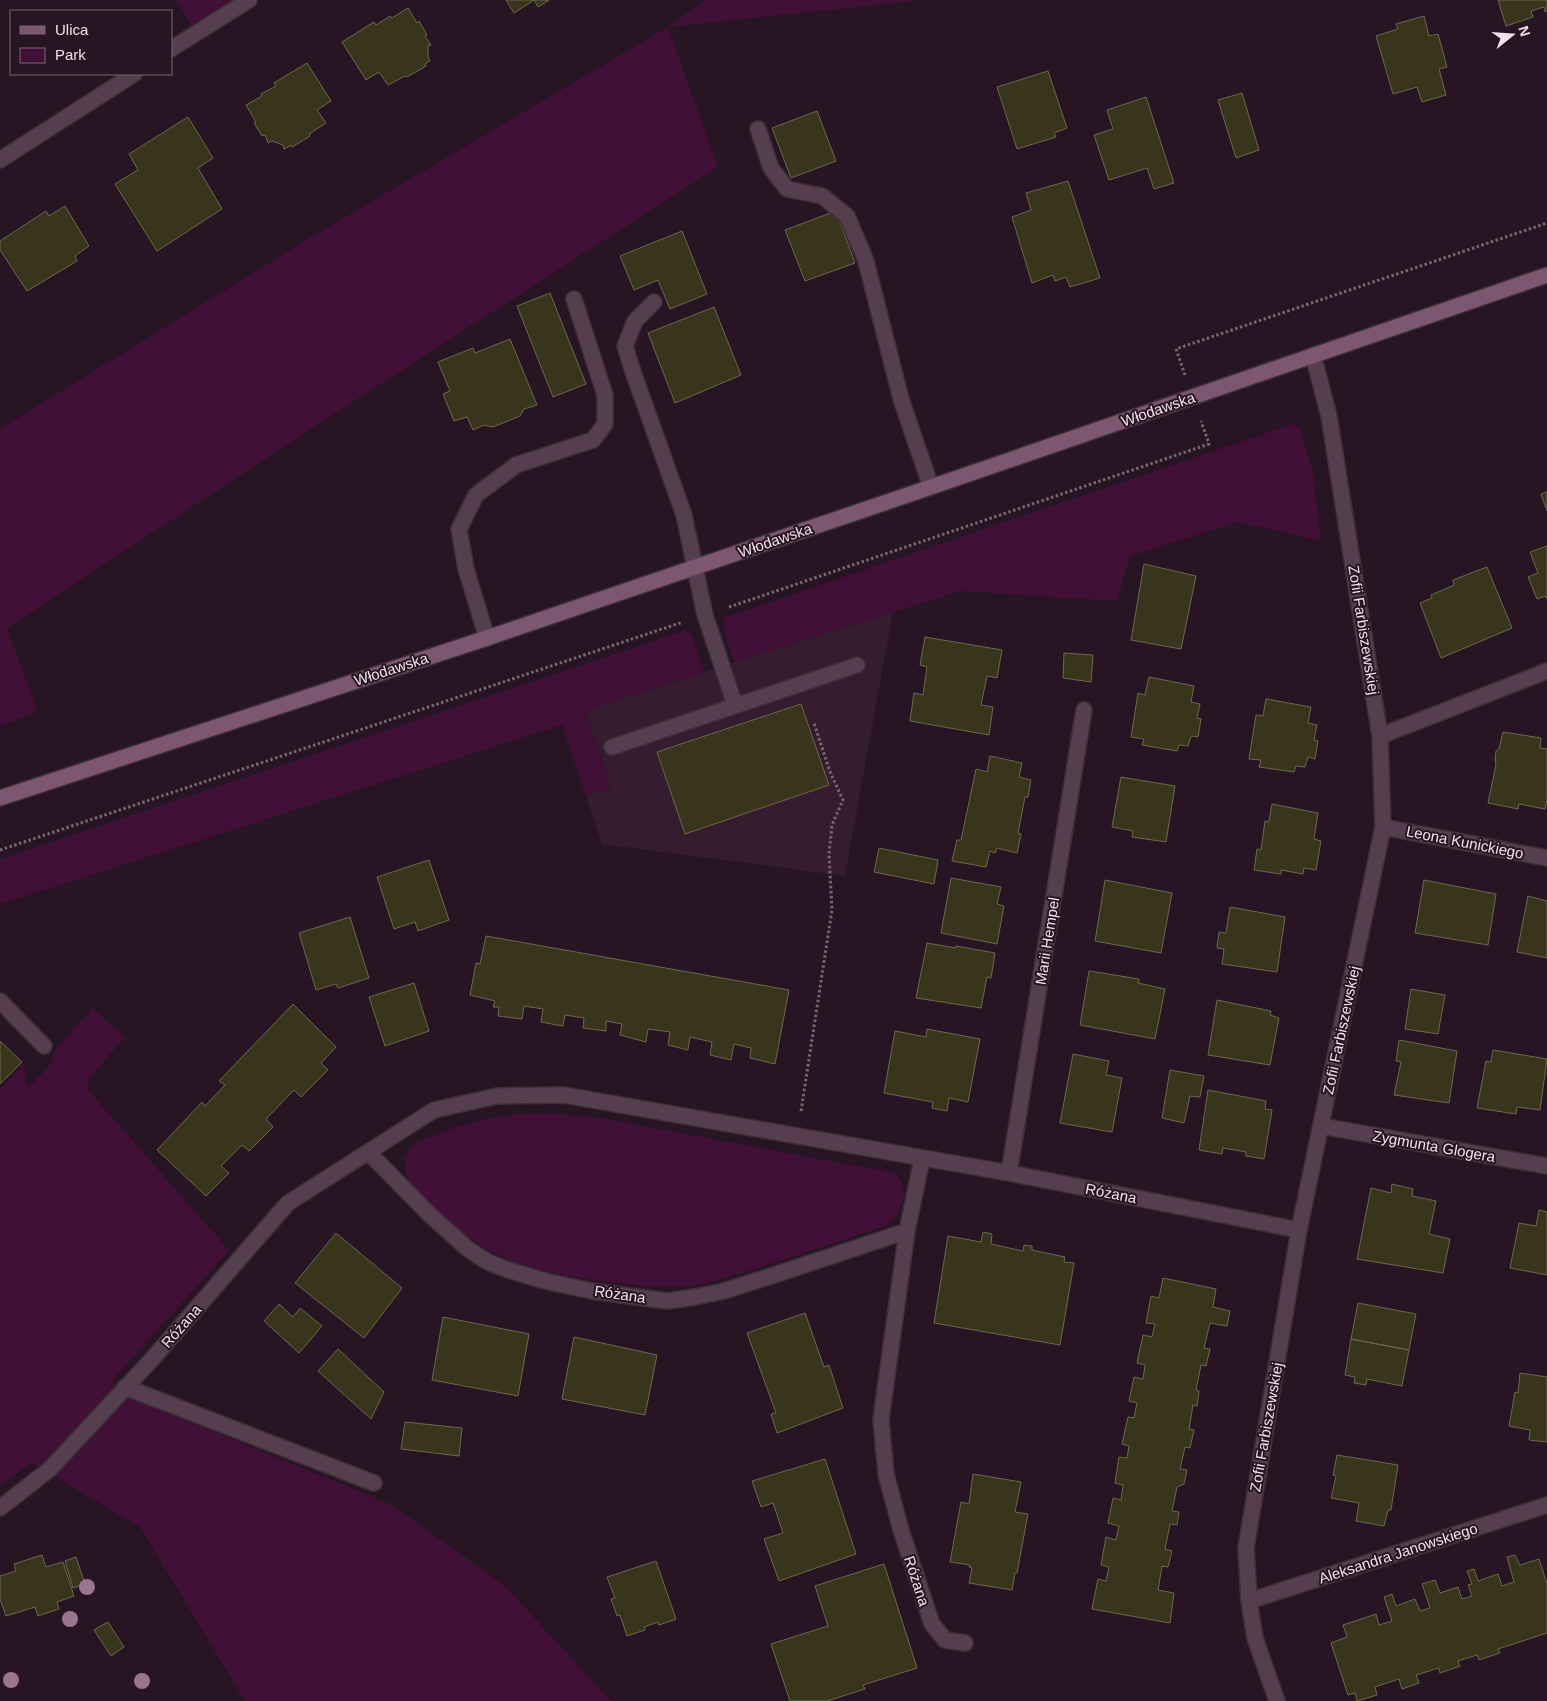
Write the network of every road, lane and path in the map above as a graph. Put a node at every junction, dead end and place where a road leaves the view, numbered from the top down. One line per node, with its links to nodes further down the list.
1 (249, 0): 2 (street)
2 (172, 49)
3 (132, 75): 5 (street)
4 (758, 129): 12 (street)
5 (0, 160)
6 (1547, 223): 11 (path)
7 (1547, 275): 10 (main road, Włodawska)
8 (574, 300): 15 (street)
9 (654, 302): 13 (street)
10 (1313, 355): 11 (main road, Włodawska); 21 (street, Zofii Farbiszewskiej)
11 (1193, 397): 12 (main road, Włodawska); 14 (path)
12 (931, 487): 13 (main road, Włodawska)
13 (695, 567): 14 (street); 15 (main road, Włodawska)
14 (705, 615): 18 (street); 25 (path)
15 (487, 638): 23 (main road, Włodawska)
16 (857, 665): 18 (street)
17 (1547, 671): 21 (street)
18 (735, 705): 22 (street)
19 (1084, 710): 34 (street, Marii Hempel)
20 (814, 723): 29 (path)
21 (1380, 736): 24 (street, Zofii Farbiszewskiej)
22 (612, 747)
23 (0, 798)
24 (1383, 827): 26 (street, Leona Kunickiego); 30 (street, Zofii Farbiszewskiej)
25 (0, 850)
26 (1547, 858)
27 (0, 1001): 28 (street)
28 (44, 1046)
29 (801, 1111)
30 (1321, 1126): 33 (street, Zygmunta Glogera); 35 (street, Zofii Farbiszewskiej)
31 (368, 1152): 32 (street, Różana); 36 (street, Różana); 37 (street, Różana)
32 (922, 1159): 34 (street, Różana); 36 (street, Różana)
33 (1547, 1166)
34 (1009, 1173): 35 (street, Różana)
35 (1299, 1230): 41 (street, Zofii Farbiszewskiej)
36 (907, 1231): 42 (street, Różana)
37 (125, 1388): 38 (street); 40 (street, Różana)
38 (374, 1483)
39 (1547, 1505): 41 (street, Aleksandra Janowskiego)
40 (0, 1508)
41 (1250, 1601): 43 (street, Zofii Farbiszewskiej)
42 (965, 1643)
43 (1278, 1701)

